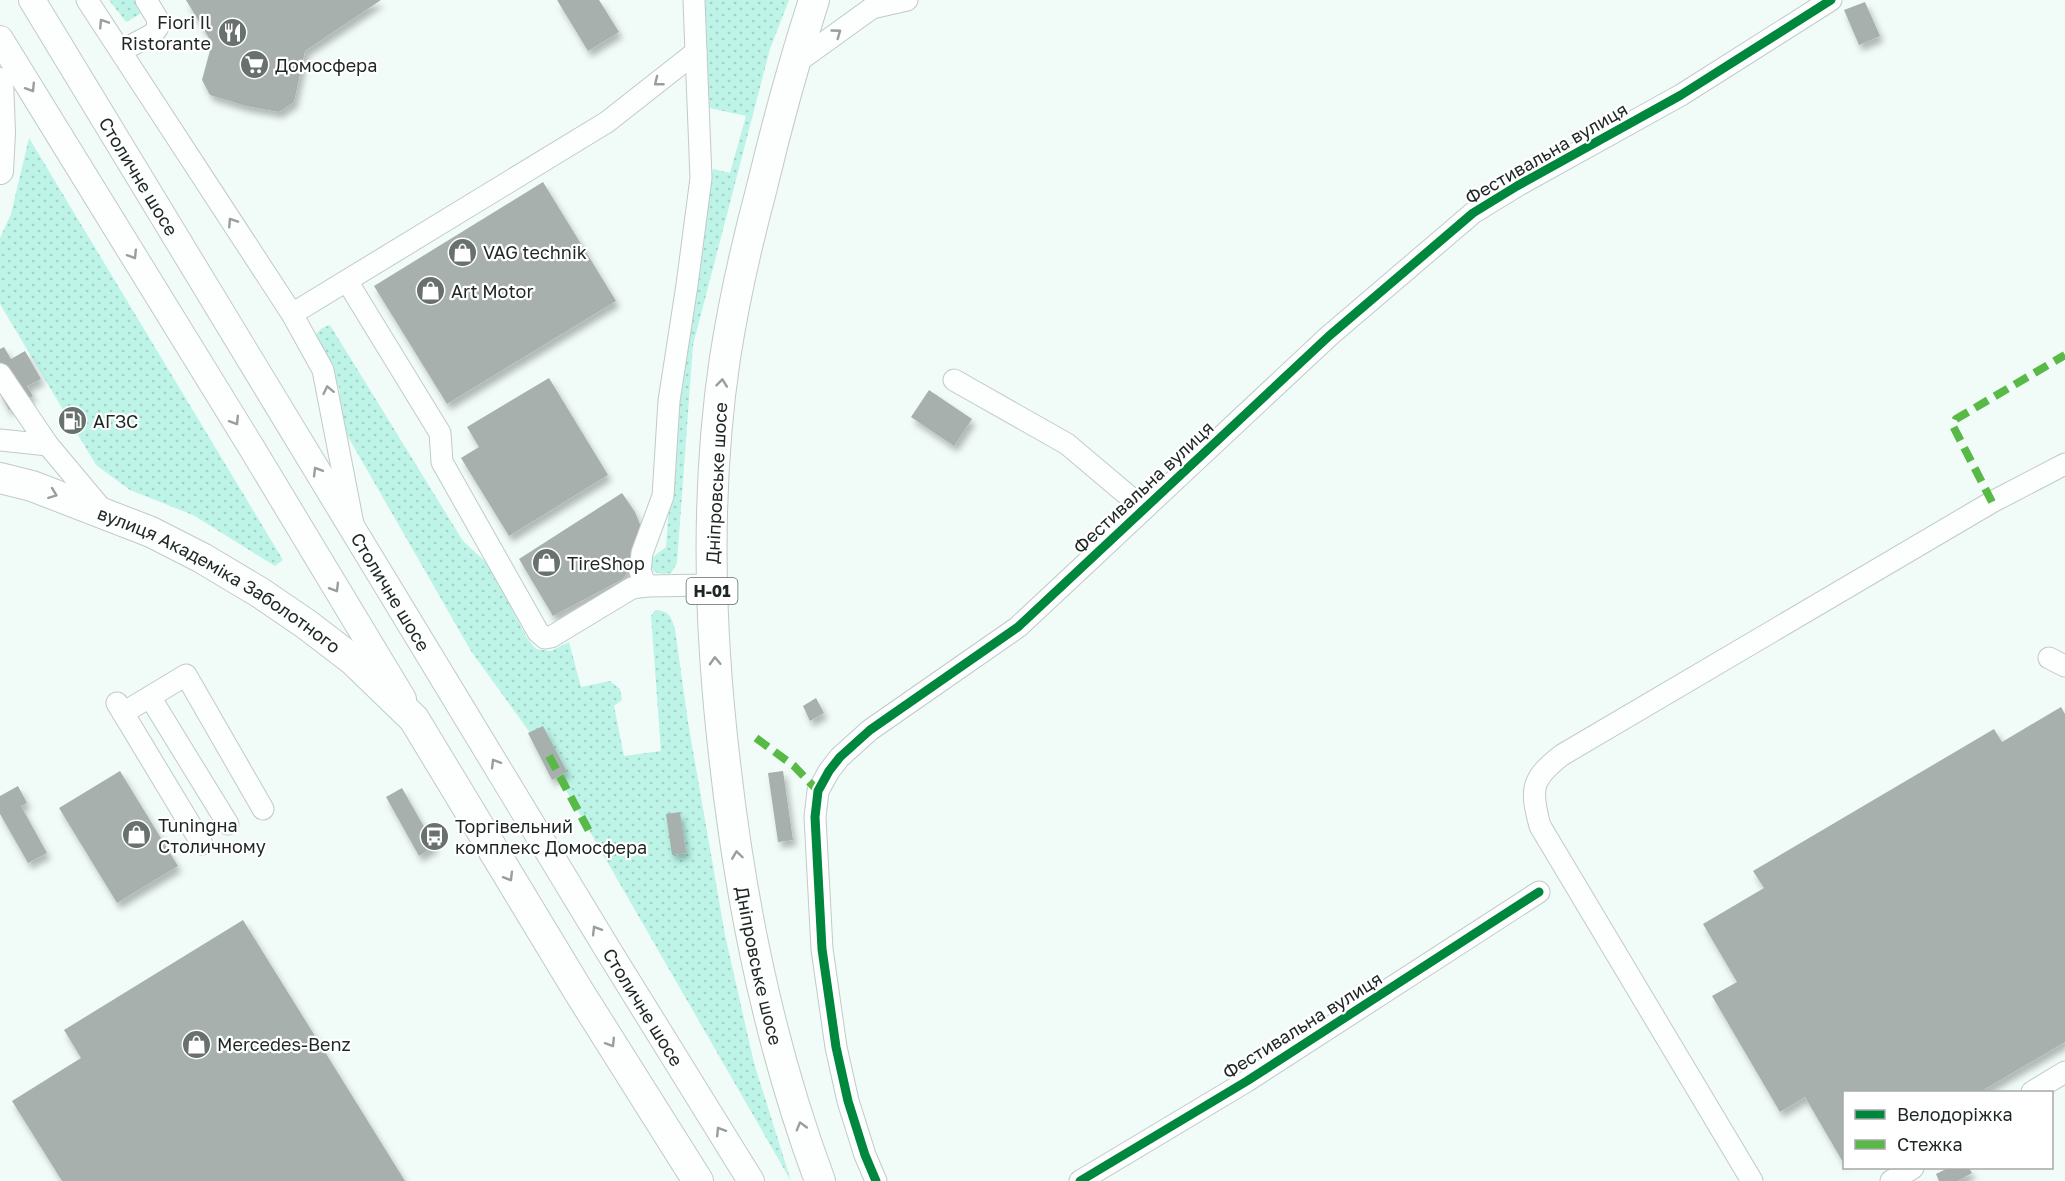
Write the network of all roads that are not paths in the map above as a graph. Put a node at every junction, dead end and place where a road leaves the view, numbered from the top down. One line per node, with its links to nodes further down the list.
1 (32, 0): 25 (main road, Столичне шосе, one-way to 1)
2 (87, 0): 10 (street, one-way to 2)
3 (147, 0): 10 (street)
4 (694, 0): 11 (street)
5 (814, 0): 12 (highway, Дніпровське шосе / Н-01)
6 (907, 0): 8 (street)
7 (1831, 0): 23 (street, Фестивальна вулиця)
8 (875, 4): 12 (street, one-way to 8)
9 (0, 39): 29 (main road, one-way to 29)
10 (121, 51): 16 (street, one-way to 10)
11 (696, 52): 15 (street, one-way to 15); 27 (street)
12 (793, 65): 26 (highway, Дніпровське шосе / Н-01, one-way to 12)
13 (0, 81): 14 (main road)
14 (0, 171)
15 (347, 281): 16 (street); 27 (street)
16 (292, 314): 25 (street, one-way to 16)
17 (0, 374): 20 (street)
18 (954, 380): 23 (street)
19 (0, 440): 20 (street)
20 (48, 445): 24 (street)
21 (2065, 464): 42 (street)
22 (0, 478): 24 (highway, вулиця Академіка Заболотного, one-way to 24)
23 (1144, 509): 40 (street, Фестивальна вулиця)
24 (105, 513): 29 (highway, вулиця Академіка Заболотного)
25 (354, 531): 38 (main road, Столичне шосе, one-way to 25)
26 (712, 585): 27 (street); 39 (highway, Дніпровське шосе / Н-01, one-way to 26)
27 (646, 586)
28 (150, 697): 30 (street); 31 (street); 32 (street)
29 (414, 719): 37 (highway, one-way to 37)
30 (263, 809)
31 (228, 824)
32 (202, 844)
33 (1539, 892): 41 (street, Фестивальна вулиця)
34 (2065, 1072): 35 (street)
35 (2034, 1091)
36 (1910, 1169): 43 (street)
37 (698, 1181)
38 (751, 1181)
39 (820, 1181)
40 (876, 1181)
41 (1080, 1181)
42 (1752, 1181)
43 (1891, 1181)

